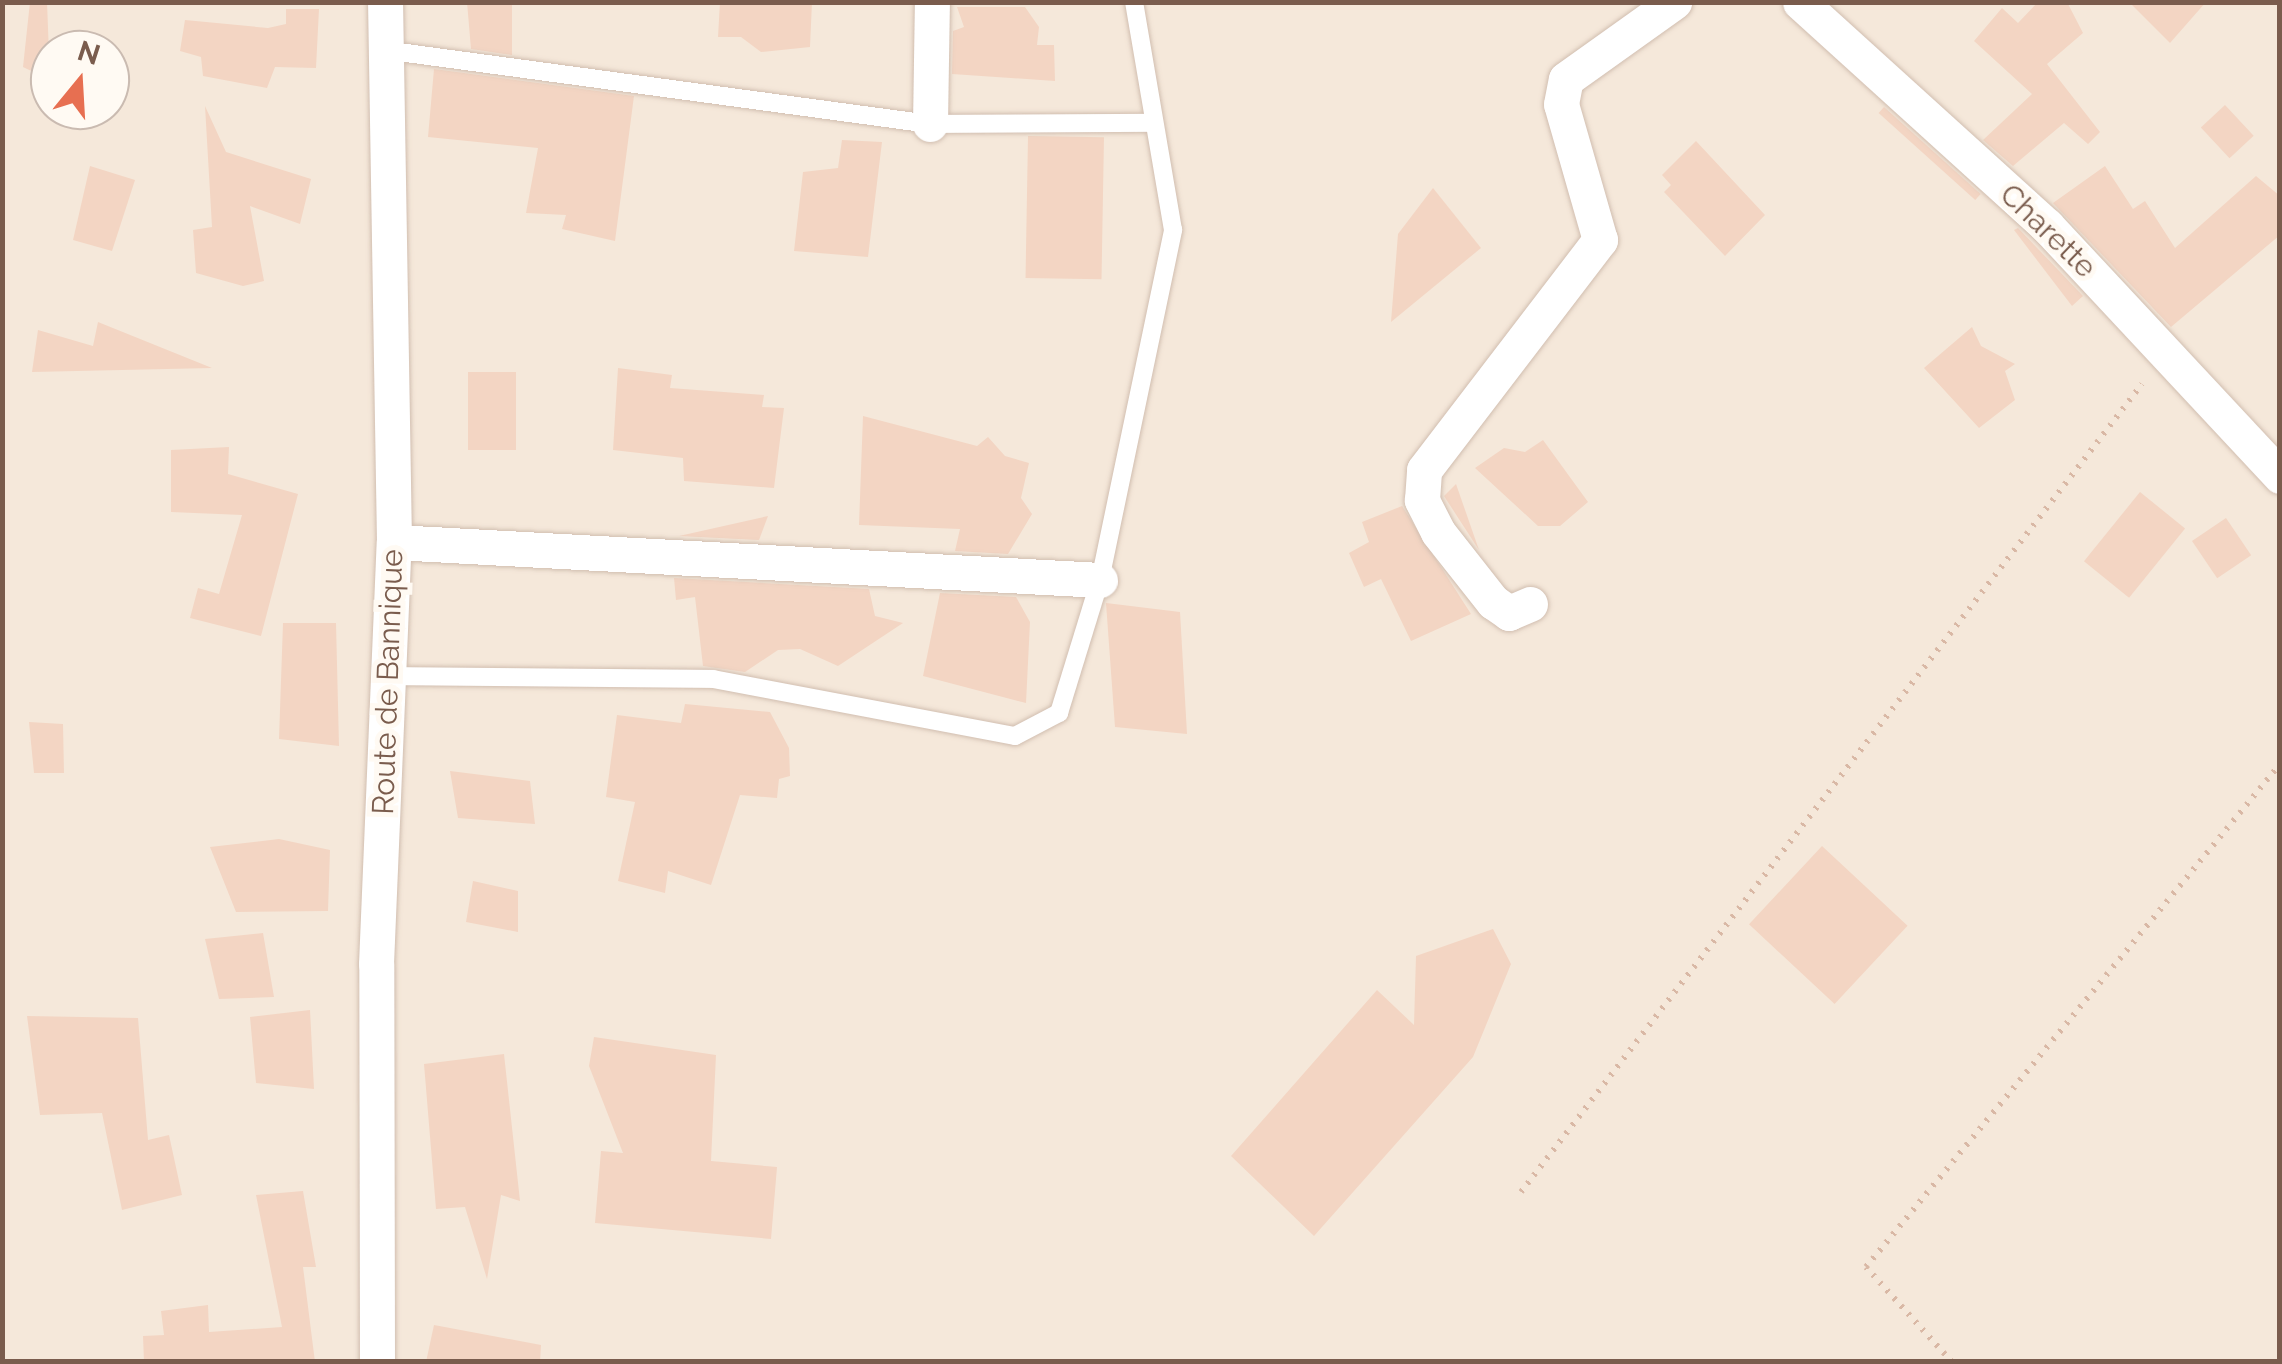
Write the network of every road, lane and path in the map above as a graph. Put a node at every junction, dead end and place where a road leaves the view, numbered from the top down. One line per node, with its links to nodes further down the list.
1 (385, 2): 6 (street, Route de Bannique)
2 (932, 2): 8 (street)
3 (1134, 2): 7 (lane)
4 (1674, 2): 13 (street)
5 (1800, 2): 9 (street, Charette)
6 (384, 50): 8 (lane); 11 (street, Route de Bannique)
7 (1154, 123): 8 (lane); 12 (lane)
8 (930, 124)
9 (2167, 351): 10 (street, Charette); 16 (path)
10 (2280, 476)
11 (394, 542): 12 (street); 14 (street, Route de Bannique)
12 (1100, 580): 14 (lane)
13 (1530, 604)
14 (390, 676): 17 (street, Route de Bannique)
15 (2280, 764): 18 (path)
16 (1521, 1192)
17 (378, 1362)
18 (1952, 1362)

